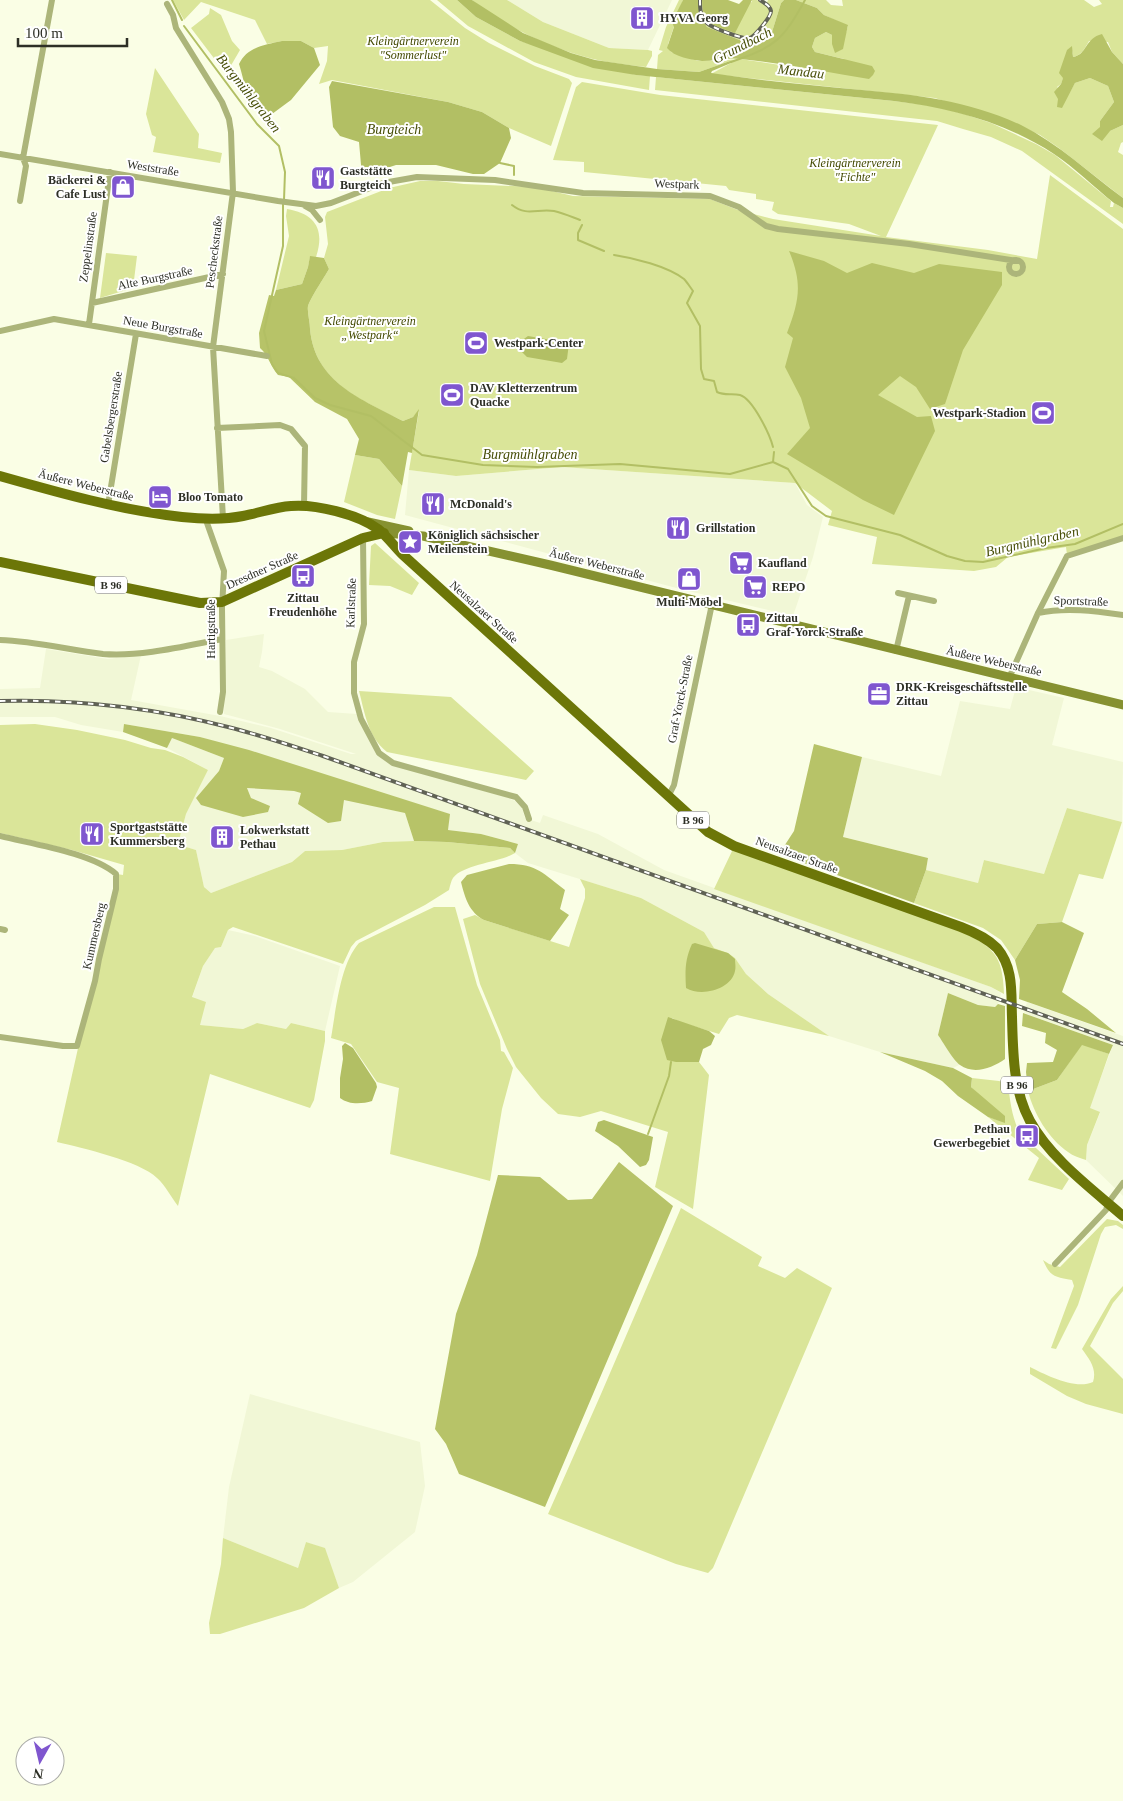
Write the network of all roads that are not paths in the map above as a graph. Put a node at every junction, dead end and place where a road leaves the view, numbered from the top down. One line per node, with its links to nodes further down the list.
1 (52, 0): 4 (street)
2 (167, 4): 6 (street, Pescheckstraße)
3 (0, 154): 4 (street, Weststraße)
4 (23, 158): 5 (street, Weststraße); 7 (street)
5 (110, 172): 6 (street, Weststraße); 13 (street, Zeppelinstraße)
6 (233, 192): 9 (street, Weststraße); 12 (street, Pescheckstraße)
7 (20, 201)
8 (331, 203): 9 (street, Weststraße); 11 (street, Westpark)
9 (302, 204): 10 (street)
10 (320, 220)
11 (1017, 261)
12 (223, 274): 13 (street, Alte Burgstraße); 17 (street, Pescheckstraße)
13 (92, 303): 14 (street, Zeppelinstraße)
14 (89, 324): 15 (street, Neue Burgstraße); 16 (street, Neue Burgstraße)
15 (0, 332)
16 (136, 334): 17 (street, Neue Burgstraße); 21 (street, Gabelsbergerstraße)
17 (213, 347): 18 (street, Neue Burgstraße); 19 (street, Pescheckstraße)
18 (267, 356)
19 (218, 428): 22 (street); 23 (street, Pescheckstraße)
20 (0, 476): 21 (main road, Äußere Weberstraße / B 96)
21 (108, 505): 24 (main road, Äußere Weberstraße / B 96)
22 (304, 506): 23 (main road, Äußere Weberstraße / B 96); 25 (main road, Äußere Weberstraße / B 96)
23 (223, 518): 24 (main road, Äußere Weberstraße / B 96)
24 (207, 519): 37 (street, Hartigstraße)
25 (362, 520): 26 (main road, Äußere Weberstraße / B 96); 28 (main road); 29 (main road)
26 (384, 533): 27 (main road, Äußere Weberstraße); 29 (main road, Dresdner Straße / B 96); 31 (main road, Neusalzaer Straße / B 96)
27 (408, 535): 28 (main road, Äußere Weberstraße); 32 (main road)
28 (424, 536): 38 (main road, Äußere Weberstraße)
29 (363, 538): 31 (main road); 37 (main road, Dresdner Straße / B 96); 48 (street, Karlstraße)
30 (1123, 538): 39 (street, Sportstraße)
31 (392, 545): 32 (main road, Neusalzaer Straße / B 96)
32 (402, 554): 47 (main road, Neusalzaer Straße / B 96)
33 (0, 562): 37 (main road, Dresdner Straße / B 96)
34 (898, 592): 35 (street)
35 (909, 596): 36 (street); 43 (street)
36 (934, 601)
37 (222, 602): 41 (street, Hartigstraße)
38 (712, 604): 43 (main road, Äußere Weberstraße); 47 (street, Graf-Yorck-Straße)
39 (1038, 614): 40 (street, Sportstraße); 44 (street, Sportstraße)
40 (1123, 615)
41 (222, 639): 42 (street); 46 (street, Hartigstraße)
42 (0, 640)
43 (896, 651): 44 (main road, Äußere Weberstraße)
44 (1009, 678): 45 (main road, Äußere Weberstraße)
45 (1123, 705)
46 (220, 712)
47 (668, 797): 52 (main road, Neusalzaer Straße / B 96)
48 (529, 819)
49 (0, 836): 50 (street, Kummersberg)
50 (0, 1037)
51 (1123, 1183): 52 (street)
52 (1108, 1203): 53 (main road, Neusalzaer Straße / B 96); 54 (street)
53 (1123, 1216)
54 (1055, 1264)

